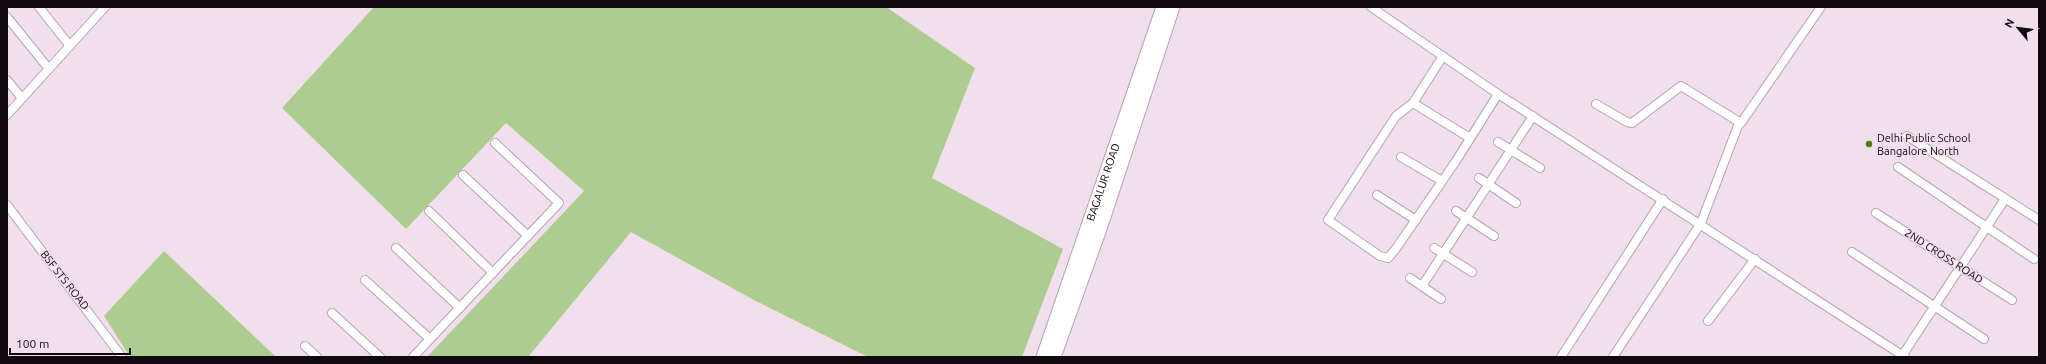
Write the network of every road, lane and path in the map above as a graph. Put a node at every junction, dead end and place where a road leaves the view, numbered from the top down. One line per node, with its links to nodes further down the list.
1 (39, 7): 8 (street)
2 (105, 7): 8 (street)
3 (1163, 7): 42 (main road, BAGALUR ROAD)
4 (1173, 7): 42 (main road, BAGALUR ROAD)
5 (1372, 7): 9 (street)
6 (1821, 7): 18 (street)
7 (7, 17): 10 (street)
8 (70, 46): 10 (street)
9 (1443, 56): 12 (street); 14 (street)
10 (49, 69): 13 (street)
11 (7, 80): 13 (street)
12 (1498, 94): 17 (street); 20 (street)
13 (22, 98): 16 (street)
14 (1412, 103): 20 (street); 40 (street)
15 (1596, 104): 18 (street)
16 (7, 115)
17 (1533, 116): 23 (street); 32 (street)
18 (1739, 123): 43 (street)
19 (1907, 136): 33 (street)
20 (1470, 138): 29 (street)
21 (1498, 142): 23 (street)
22 (495, 143): 45 (street)
23 (1511, 150): 26 (street); 30 (street)
24 (1401, 157): 29 (street)
25 (1898, 167): 44 (street)
26 (1540, 168)
27 (463, 175): 45 (street)
28 (1479, 178): 30 (street)
29 (1442, 181): 40 (street)
30 (1489, 184): 34 (street); 39 (street)
31 (1377, 195): 40 (street)
32 (1663, 199): 43 (street); 75 (street)
33 (2005, 200): 41 (street); 44 (street)
34 (1516, 203)
35 (7, 205): 69 (street, BSF STS ROAD)
36 (429, 211): 55 (street)
37 (1456, 211): 39 (street)
38 (1876, 213): 53 (street, 2ND CROSS ROAD)
39 (1467, 218): 46 (street); 50 (street)
40 (1416, 220)
41 (2039, 220)
42 (1096, 223): 73 (main road, BAGALUR ROAD); 74 (main road, BAGALUR ROAD)
43 (1700, 224): 51 (street); 76 (street)
44 (1987, 229): 52 (street); 53 (street)
45 (528, 236): 55 (street)
46 (1494, 236)
47 (396, 248): 62 (street)
48 (1434, 248): 50 (street)
49 (1852, 252): 61 (street)
50 (1443, 254): 54 (street); 58 (street)
51 (1755, 259): 64 (street); 68 (street)
52 (2034, 259)
53 (1961, 267): 60 (street, 2ND CROSS ROAD); 61 (street)
54 (1472, 272)
55 (493, 273): 62 (street)
56 (1410, 278): 58 (street)
57 (365, 280): 66 (street)
58 (1422, 286): 59 (street)
59 (1441, 299)
60 (2012, 300)
61 (1935, 307): 65 (street); 68 (street)
62 (460, 308): 66 (street)
63 (332, 313): 71 (street)
64 (1708, 321)
65 (1984, 338)
66 (430, 339): 72 (street)
67 (305, 346): 70 (street)
68 (1903, 356)
69 (122, 357)
70 (317, 357)
71 (380, 357)
72 (413, 357)
73 (1043, 357)
74 (1054, 357)
75 (1561, 357)
76 (1613, 357)

